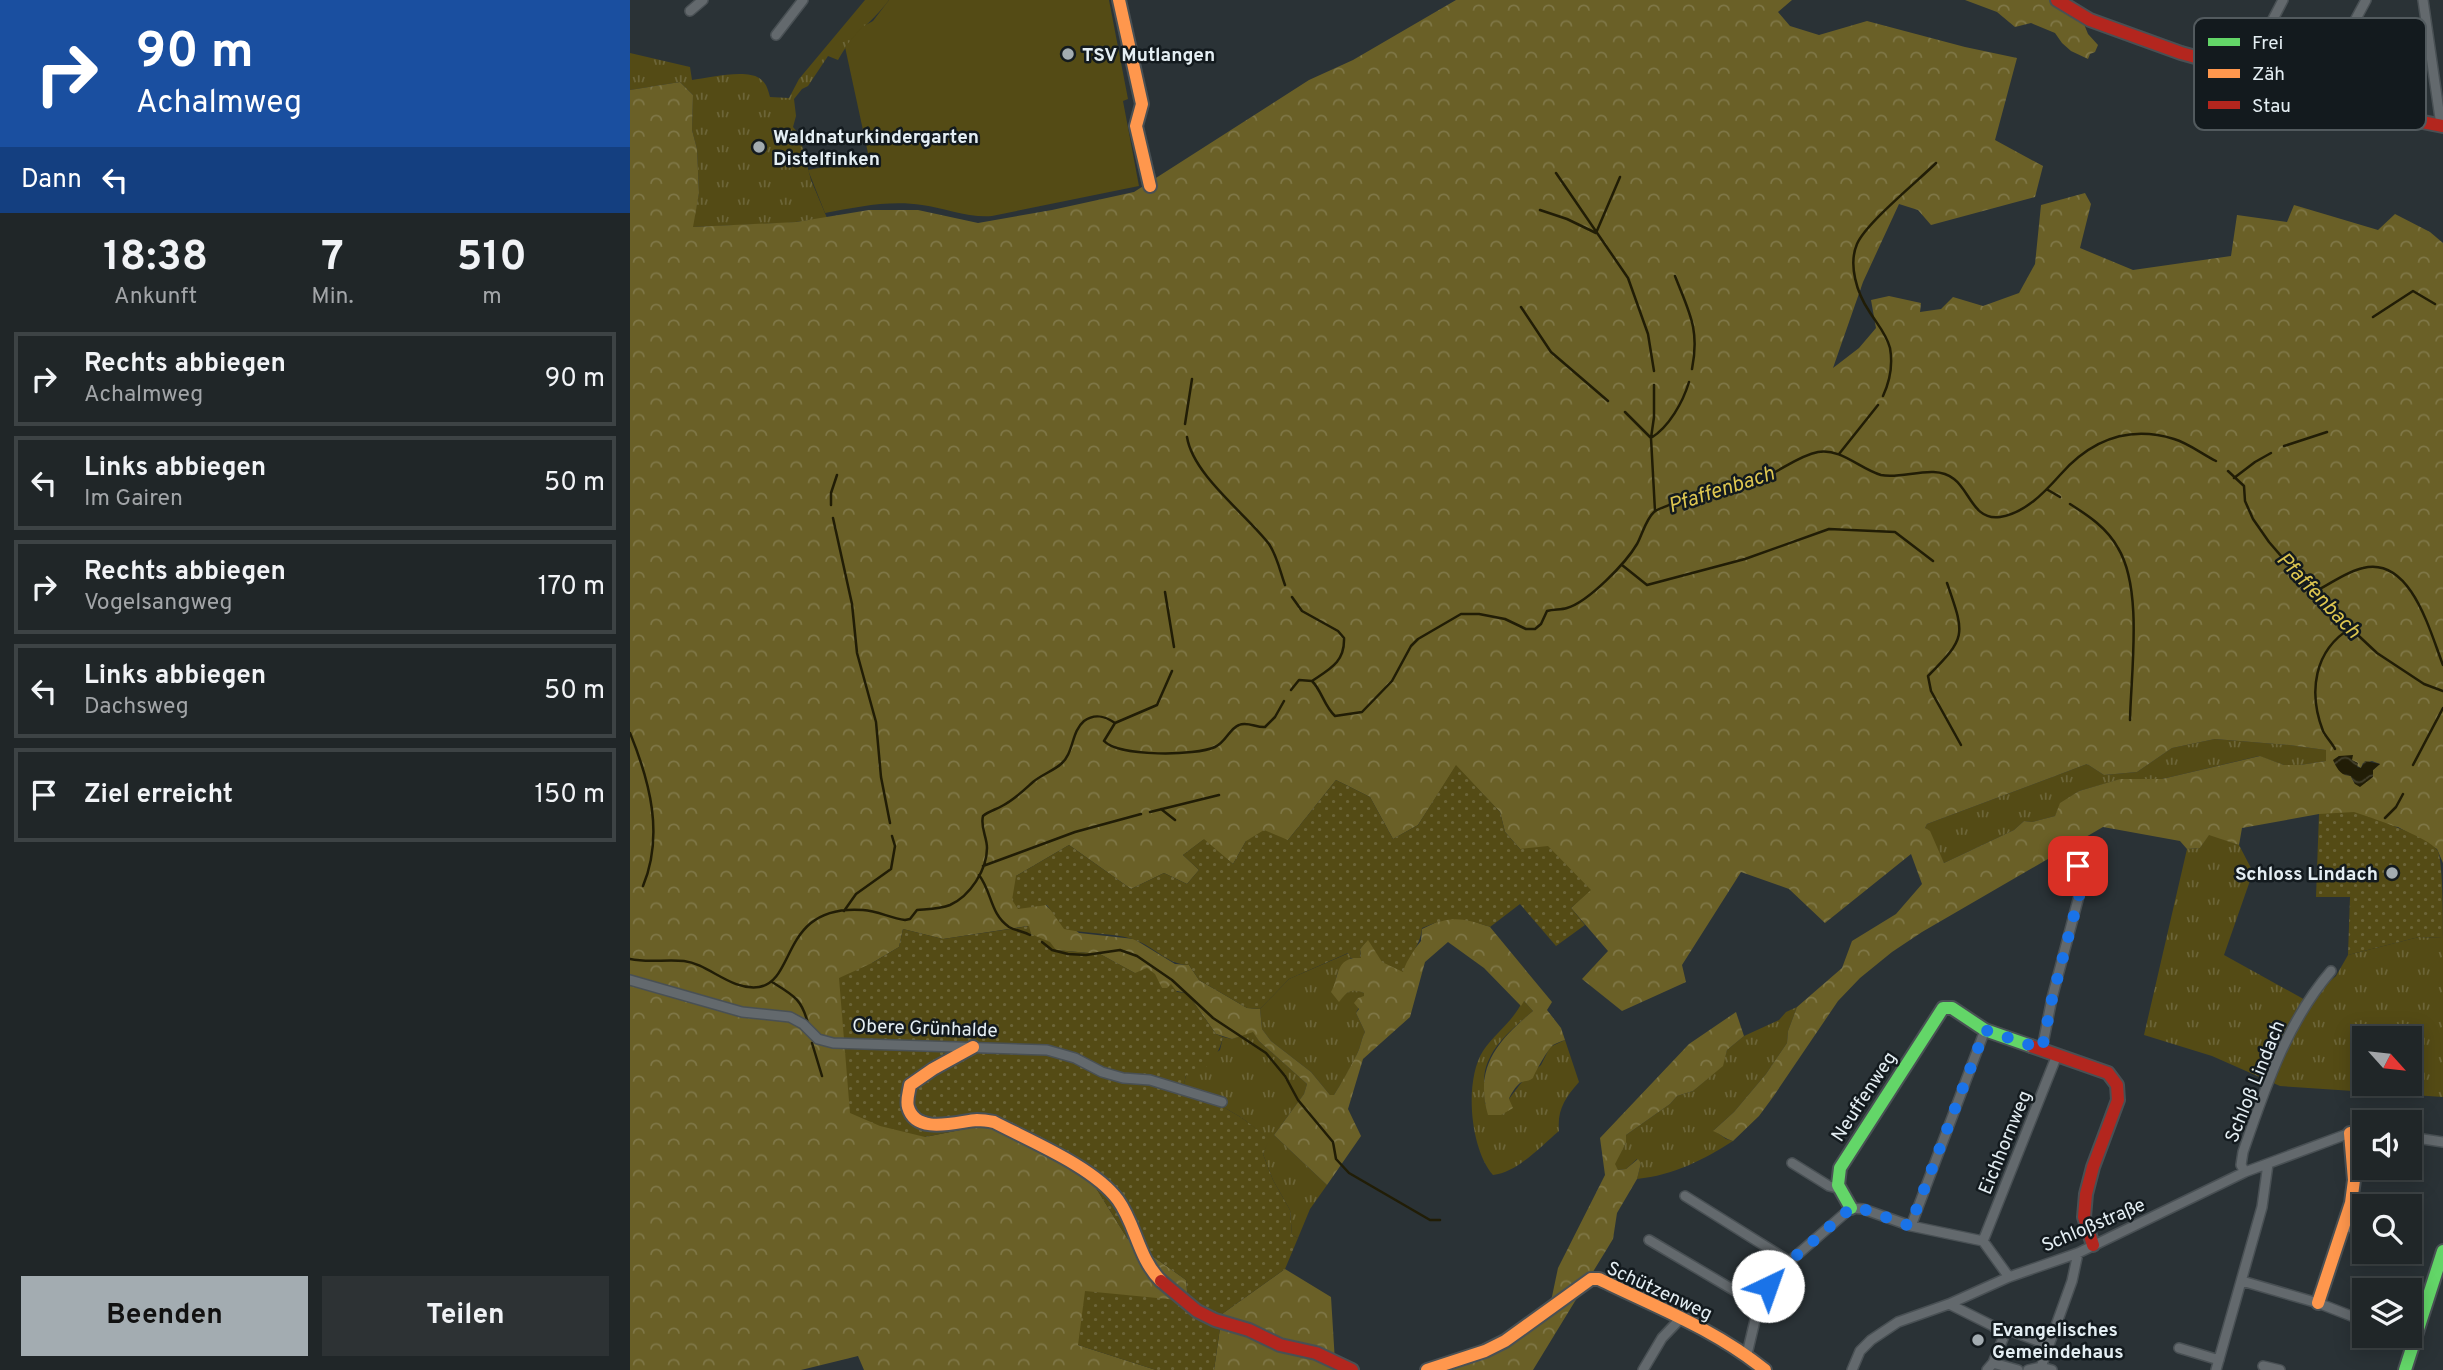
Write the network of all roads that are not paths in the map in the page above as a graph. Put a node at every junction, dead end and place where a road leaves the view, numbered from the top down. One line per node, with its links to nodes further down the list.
1 (703, 0): 8 (street)
2 (803, 0): 13 (street)
3 (1119, 0): 16 (street)
4 (2057, 0): 14 (street)
5 (2283, 0): 9 (street)
6 (2366, 0): 10 (street)
7 (2423, 0): 11 (street)
8 (690, 11)
9 (2274, 18)
10 (2356, 18)
11 (2426, 18)
12 (2426, 20): 15 (street)
13 (776, 35)
14 (2194, 57)
15 (2442, 126)
16 (1150, 186)
17 (2078, 866): 22 (street)
18 (2331, 971): 30 (street, Schloß Lindach)
19 (630, 980): 21 (street, Obere Grünhalde)
20 (1985, 1030): 22 (street); 31 (street, Neuffenweg); 34 (street)
21 (973, 1047): 24 (street, Obere Grünhalde); 58 (street)
22 (2042, 1049): 23 (street)
23 (2057, 1055): 38 (street, Eichhornweg); 39 (street)
24 (1222, 1102)
25 (2350, 1133): 29 (street, Schloßstraße); 35 (street)
26 (2422, 1139): 27 (street)
27 (2443, 1142)
28 (1792, 1163): 31 (street)
29 (2268, 1164): 30 (street, Schloßstraße); 44 (street)
30 (2245, 1172): 39 (street, Schloßstraße)
31 (1837, 1188): 33 (street)
32 (1685, 1196): 42 (street)
33 (1851, 1208): 34 (street); 42 (street)
34 (1910, 1226): 38 (street)
35 (2343, 1226): 36 (street); 45 (street)
36 (2352, 1228)
37 (1649, 1240): 47 (street)
38 (1983, 1241): 43 (street)
39 (2093, 1245): 41 (street, Schloßstraße)
40 (2443, 1251): 67 (street)
41 (2078, 1253): 43 (street, Schloßstraße); 51 (street)
42 (1789, 1261): 47 (street)
43 (2009, 1277): 46 (street, Schloßstraße)
44 (2242, 1281): 45 (street); 54 (street)
45 (2318, 1303): 48 (street)
46 (1949, 1304): 50 (street); 62 (street, Schloßstraße)
47 (1759, 1305): 53 (street)
48 (2352, 1316)
49 (1681, 1318): 53 (street, Schützenweg); 59 (street, Schützenweg); 60 (street)
50 (2001, 1332): 51 (street); 56 (street)
51 (2049, 1345): 57 (street)
52 (2179, 1348): 54 (street)
53 (1747, 1354): 61 (street, Schützenweg)
54 (2218, 1365)
55 (2263, 1366): 66 (street)
56 (1990, 1367): 63 (street)
57 (2042, 1367): 64 (street); 65 (street)
58 (1350, 1370)
59 (1427, 1370)
60 (1643, 1370)
61 (1765, 1370)
62 (1852, 1370)
63 (2018, 1370)
64 (2028, 1370)
65 (2052, 1370)
66 (2280, 1370)
67 (2405, 1370)

